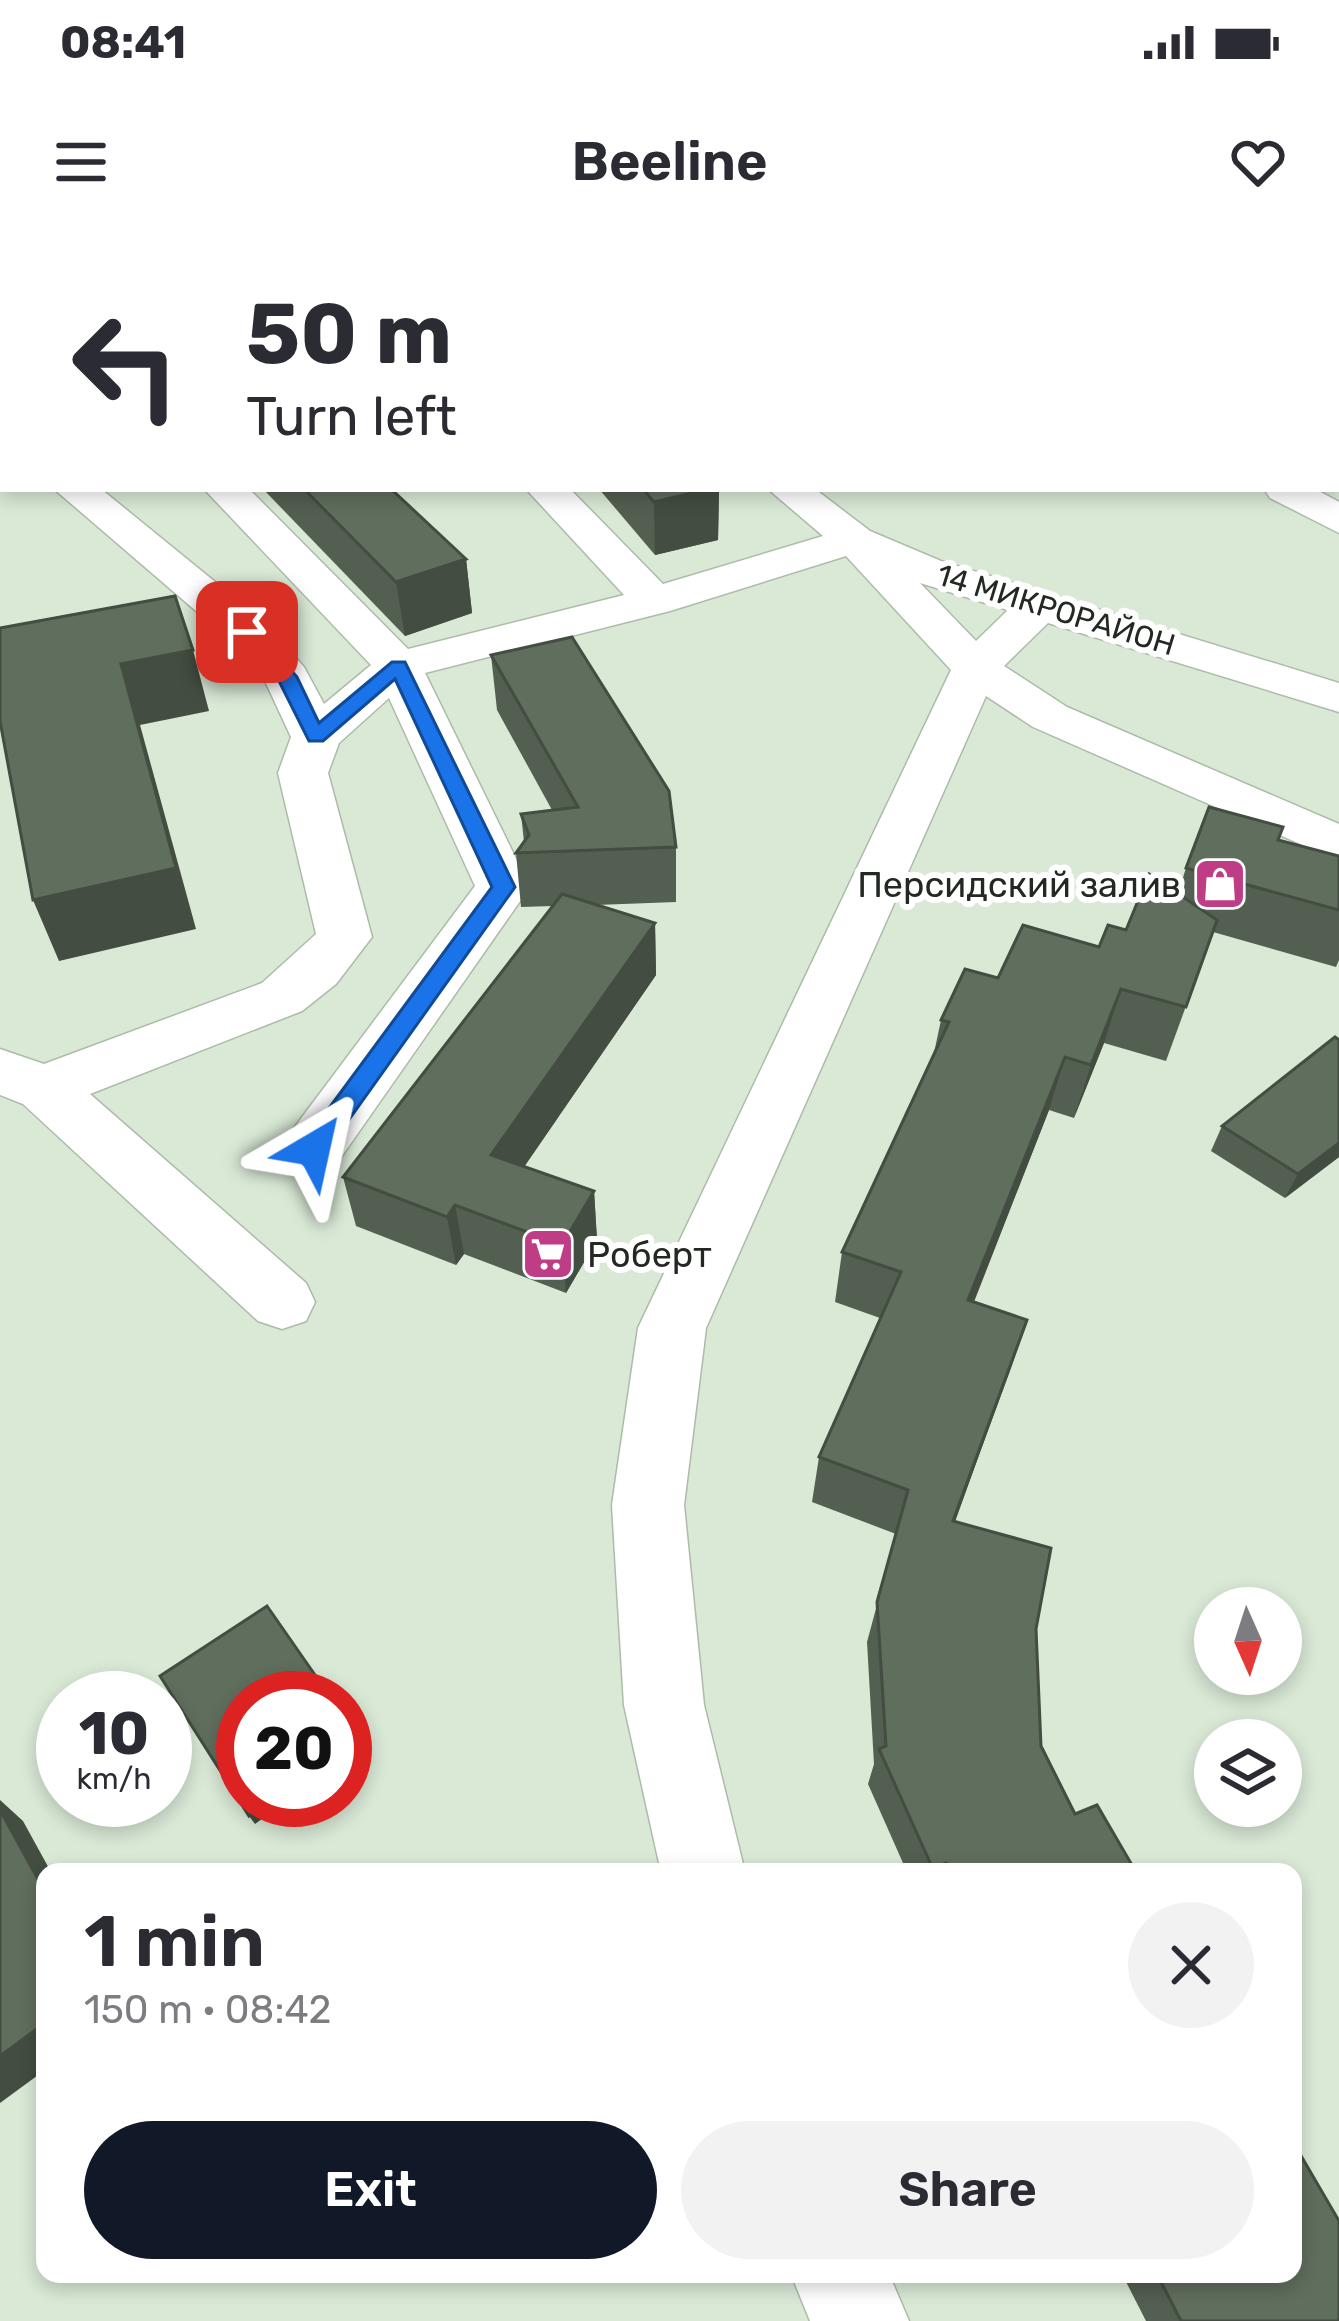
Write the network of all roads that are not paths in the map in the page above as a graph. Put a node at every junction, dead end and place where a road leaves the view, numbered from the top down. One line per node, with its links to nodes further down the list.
1 (79, 492): 13 (street)
2 (228, 492): 10 (street)
3 (550, 492): 8 (street)
4 (794, 492): 7 (street, 14 МИКРОРАЙОН)
5 (1290, 492): 6 (street)
6 (1339, 520)
7 (855, 540): 8 (street); 9 (street, 14 МИКРОРАЙОН); 11 (street)
8 (654, 601): 10 (street)
9 (1041, 604): 11 (street); 12 (street, 14 МИКРОРАЙОН)
10 (398, 666): 13 (street); 16 (street)
11 (975, 668): 14 (street); 18 (street)
12 (1339, 698)
13 (316, 737): 15 (street)
14 (1339, 844)
15 (22, 1080): 17 (street)
16 (314, 1149)
17 (282, 1302)
18 (702, 1863)
19 (843, 2283): 20 (street)
20 (860, 2321)

